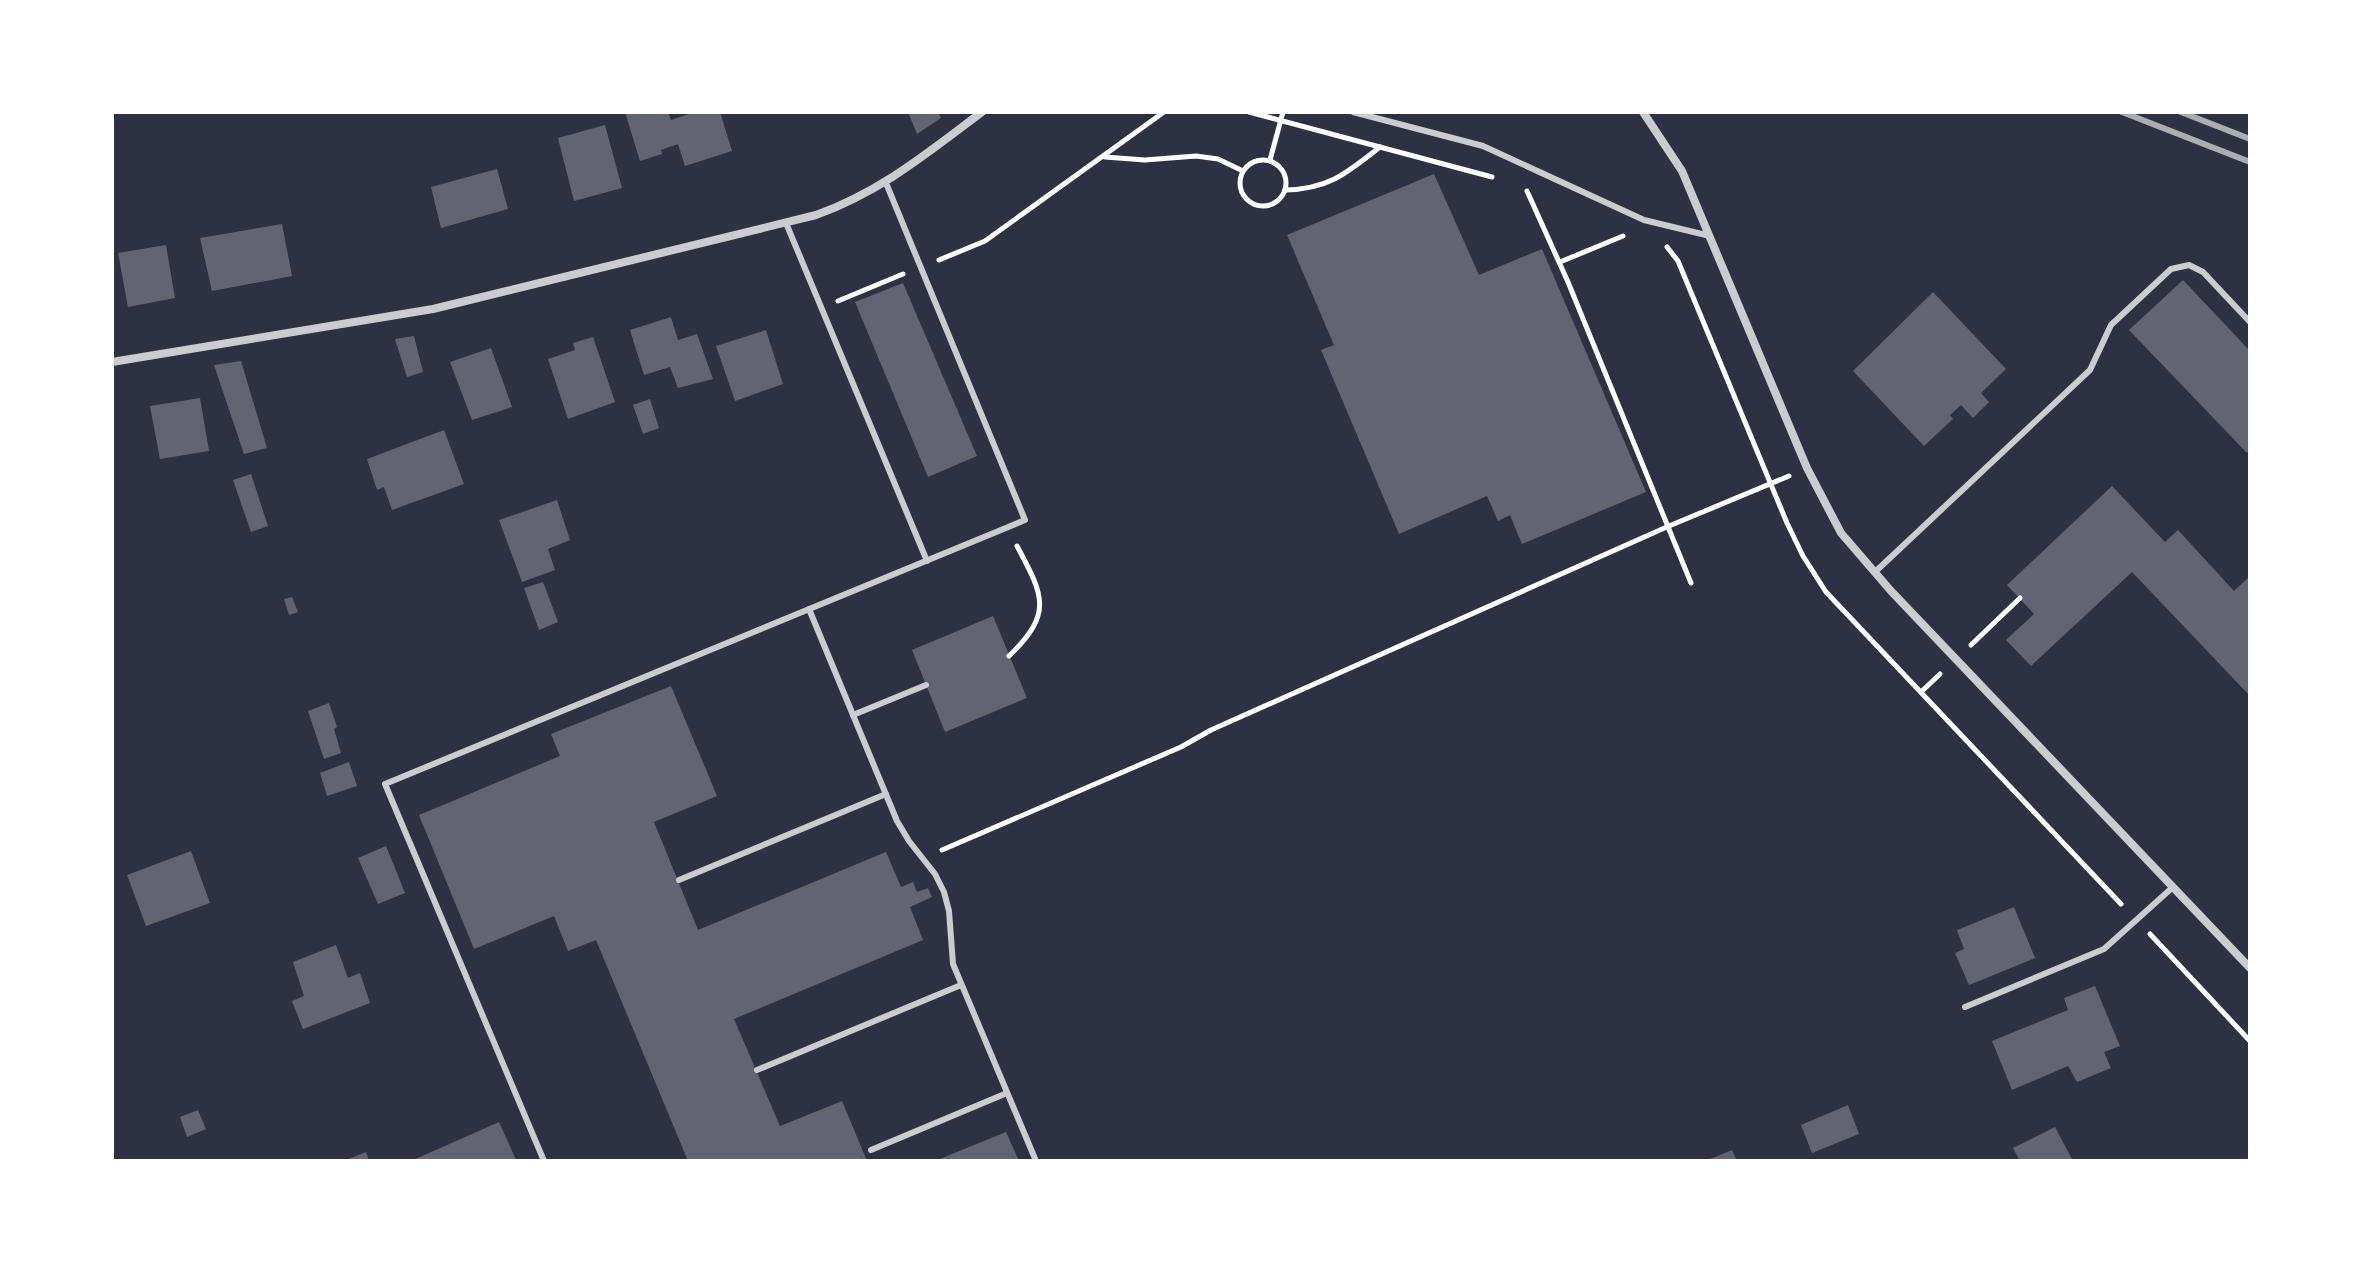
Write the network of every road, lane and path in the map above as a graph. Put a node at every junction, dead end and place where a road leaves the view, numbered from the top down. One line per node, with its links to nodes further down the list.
1 (982, 112): 14 (street)
2 (1164, 112): 10 (path)
3 (1249, 112): 7 (path)
4 (1283, 112): 7 (path)
5 (1353, 112): 8 (lane)
6 (1646, 114): 19 (street)
7 (1280, 121): 9 (path); 11 (path)
8 (1406, 126): 9 (path); 19 (lane)
9 (1380, 146): 13 (path); 16 (path)
10 (1104, 157): 12 (path); 21 (path)
11 (1270, 160): 12 (path); 16 (path)
12 (1243, 171): 16 (path)
13 (1501, 181)
14 (886, 183): 17 (street); 21 (lane)
15 (1515, 186): 20 (path)
16 (1285, 190)
17 (786, 223): 22 (lane); 24 (street)
18 (1624, 235): 20 (path)
19 (1710, 236): 25 (street)
20 (1560, 262): 26 (path)
21 (921, 267): 22 (path); 27 (lane)
22 (821, 308): 28 (lane)
23 (2250, 322): 29 (lane)
24 (112, 362)
25 (1807, 468): 26 (path); 29 (street)
26 (1669, 526): 30 (path); 36 (path)
27 (1007, 527): 28 (lane); 32 (path)
28 (927, 561): 31 (lane)
29 (1875, 572): 38 (street)
30 (1691, 583)
31 (809, 609): 34 (lane); 45 (lane)
32 (1009, 656)
33 (926, 685): 34 (lane)
34 (853, 715): 35 (lane)
35 (886, 794): 36 (lane); 37 (lane)
36 (923, 859): 40 (lane)
37 (679, 880)
38 (2173, 887): 39 (street); 41 (lane)
39 (2250, 968)
40 (961, 985): 42 (lane); 43 (lane)
41 (1965, 1007)
42 (757, 1070)
43 (1007, 1093): 44 (lane); 46 (lane)
44 (871, 1150)
45 (544, 1161)
46 (1036, 1161)

